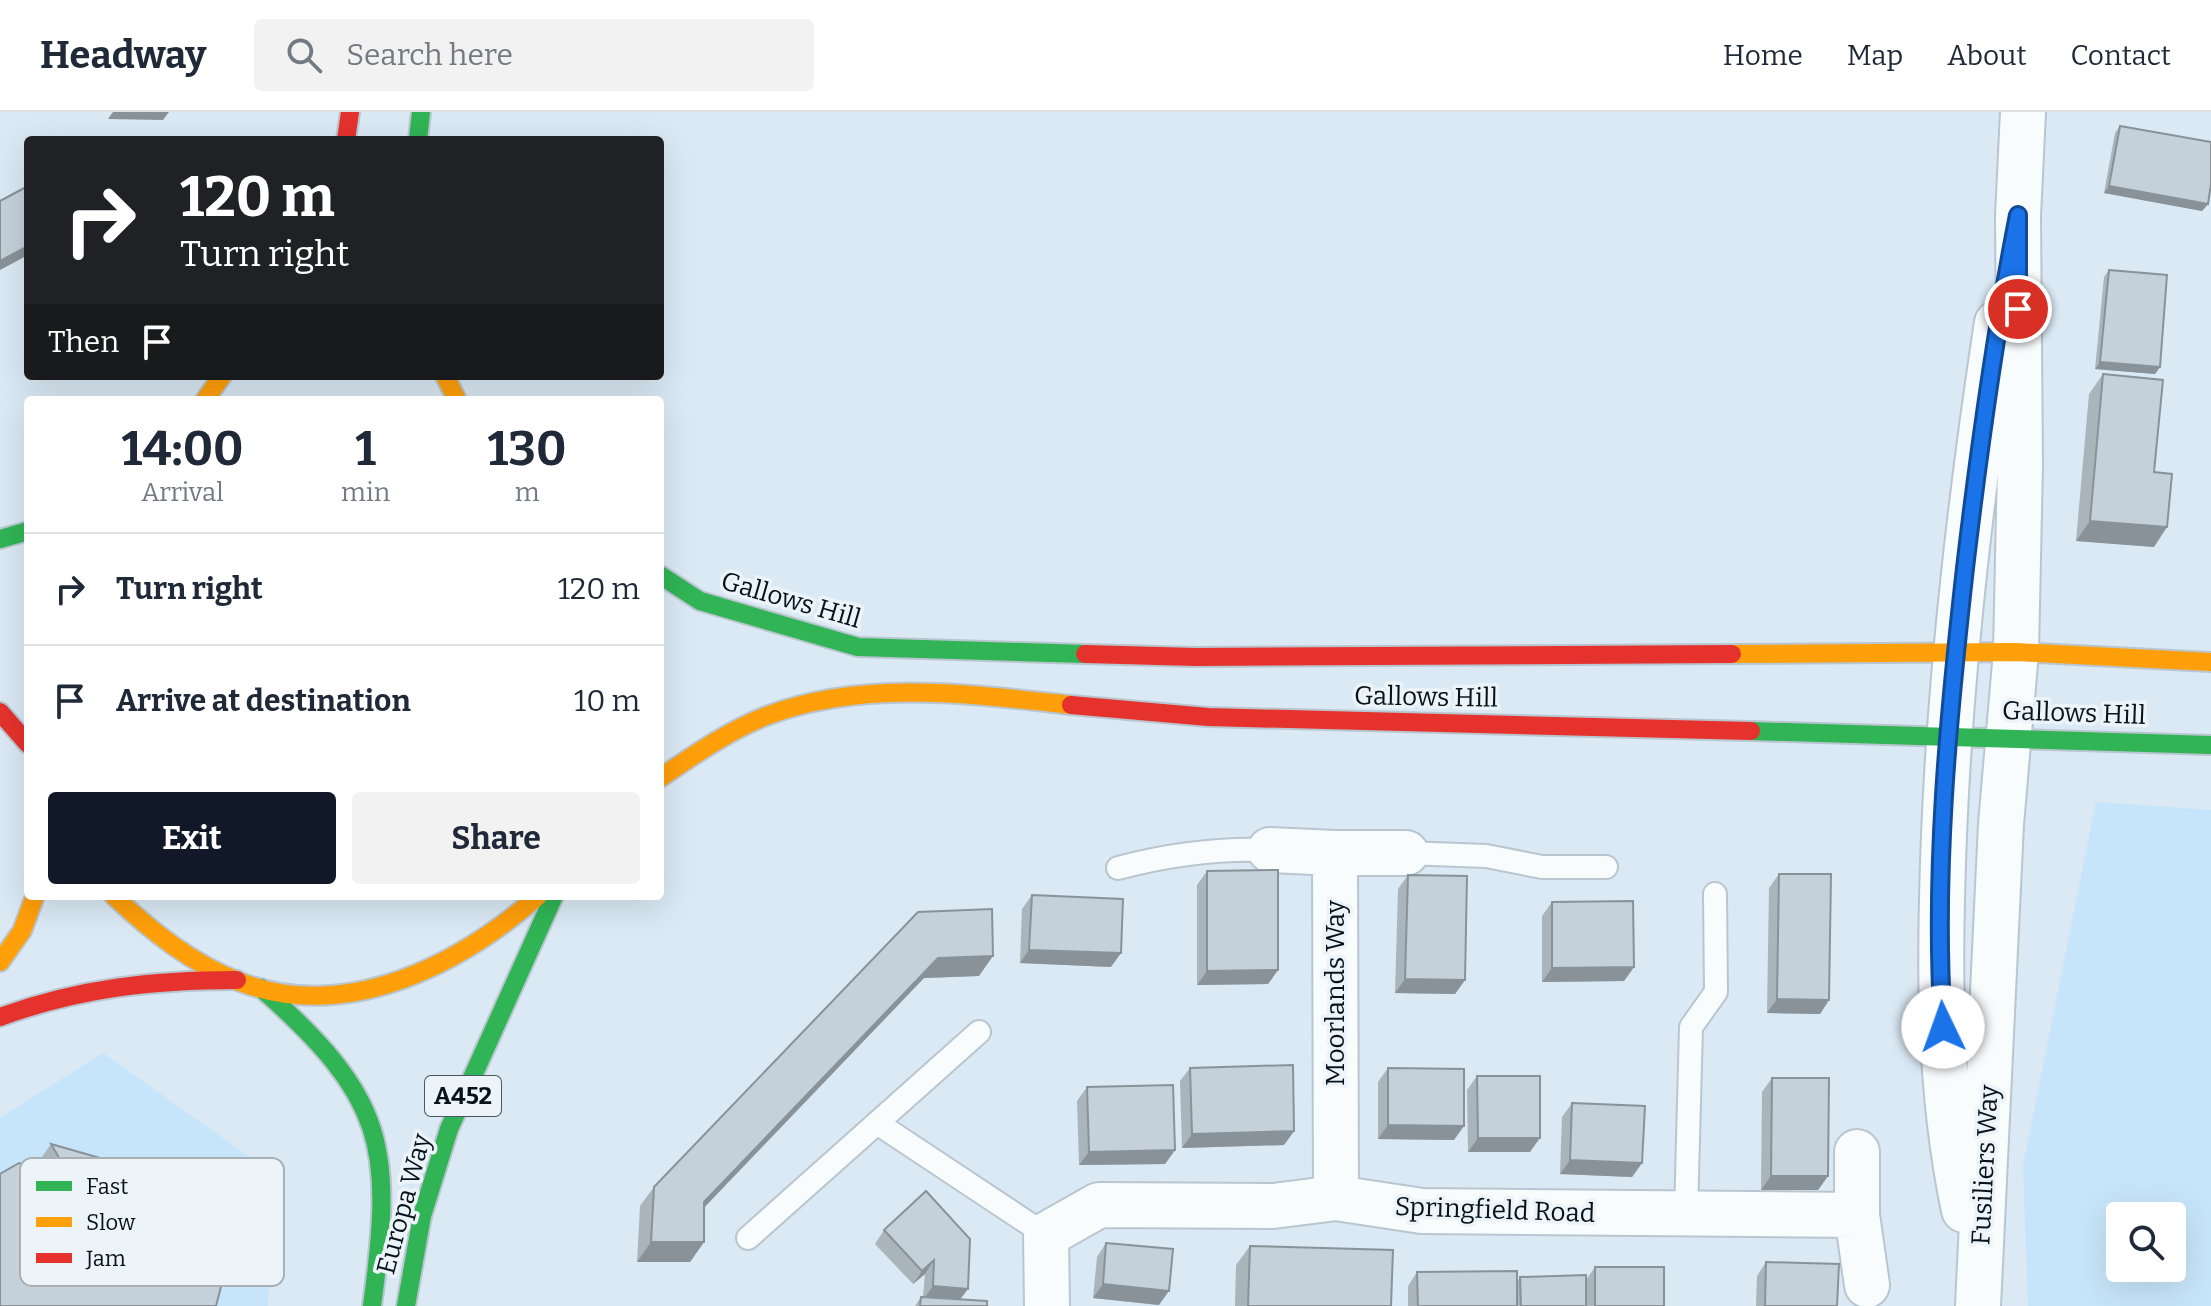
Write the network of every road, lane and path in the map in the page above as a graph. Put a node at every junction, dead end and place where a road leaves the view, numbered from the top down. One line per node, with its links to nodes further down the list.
1 (350, 112): 4 (main road)
2 (421, 112): 5 (main road)
3 (2023, 112): 6 (street)
4 (347, 136)
5 (418, 136)
6 (2018, 215): 10 (street); 11 (street, Fusiliers Way)
7 (24, 532): 8 (main road)
8 (0, 539)
9 (664, 578): 10 (main road, Gallows Hill)
10 (1956, 652): 11 (main road, Gallows Hill); 14 (street)
11 (2016, 652): 12 (main road, Gallows Hill); 15 (street, Fusiliers Way)
12 (2211, 662)
13 (0, 712): 16 (main road)
14 (1948, 734): 15 (main road, Gallows Hill); 18 (main road, Gallows Hill); 42 (street)
15 (2008, 737): 17 (main road, Gallows Hill); 42 (street, Fusiliers Way)
16 (24, 739)
17 (2211, 745)
18 (664, 775)
19 (1270, 850): 20 (street); 23 (lane)
20 (1335, 853): 21 (street); 36 (street, Moorlands Way)
21 (1406, 853): 22 (lane)
22 (1606, 867)
23 (1118, 868)
24 (1715, 894): 37 (lane)
25 (34, 900): 29 (main road)
26 (119, 900): 30 (main road)
27 (533, 900): 31 (main road)
28 (552, 900): 44 (main road, Europa Way / A452)
29 (0, 962)
30 (237, 980): 31 (main road); 32 (main road)
31 (261, 988): 43 (main road, Europa Way)
32 (0, 1017)
33 (979, 1032): 34 (lane)
34 (877, 1123): 39 (lane); 40 (lane)
35 (1857, 1152): 38 (street)
36 (1336, 1198): 37 (street, Springfield Road); 39 (street, Springfield Road)
37 (1686, 1214): 38 (street, Springfield Road)
38 (1857, 1215): 41 (street)
39 (1046, 1235): 45 (street)
40 (748, 1238)
41 (1867, 1285)
42 (1979, 1293)
43 (372, 1306)
44 (406, 1306)
45 (1047, 1306)

